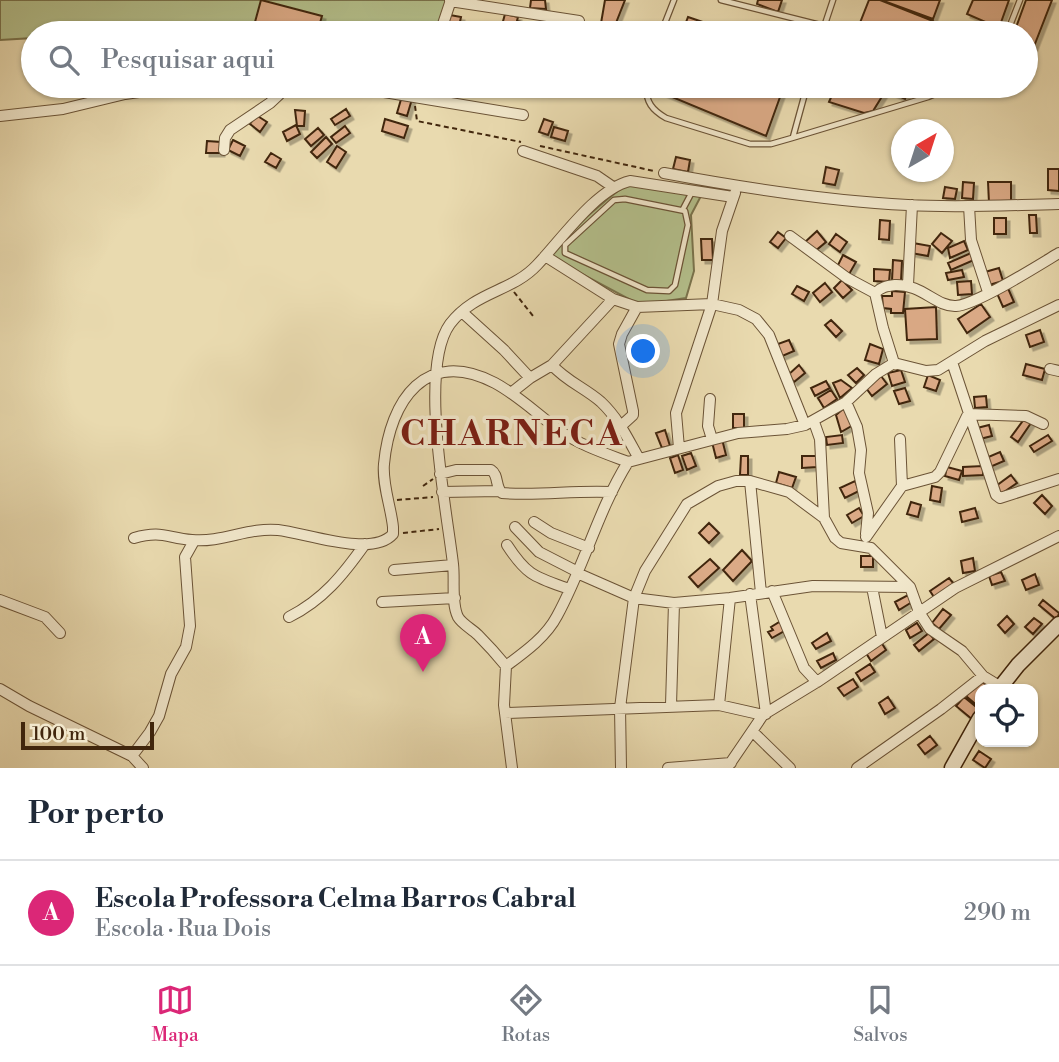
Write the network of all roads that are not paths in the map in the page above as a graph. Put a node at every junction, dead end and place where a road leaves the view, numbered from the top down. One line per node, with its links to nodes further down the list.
1 (451, 0): 6 (street); 7 (street)
2 (674, 0): 8 (lane)
3 (721, 0): 9 (lane)
4 (833, 0): 10 (lane)
5 (1020, 0): 11 (lane)
6 (444, 21)
7 (579, 21)
8 (666, 21)
9 (804, 21)
10 (826, 21)
11 (1012, 21)
12 (112, 98): 18 (street)
13 (275, 98): 21 (street)
14 (449, 98): 19 (street)
15 (647, 98): 20 (lane)
16 (804, 98): 20 (lane)
17 (925, 98): 20 (lane)
18 (0, 116)
19 (523, 116)
20 (792, 138)
21 (224, 150)
22 (523, 150): 25 (street)
23 (664, 173): 24 (street)
24 (737, 186): 27 (street); 29 (street)
25 (613, 187): 26 (street); 34 (street)
26 (692, 191): 27 (street); 31 (lane)
27 (733, 197): 39 (street)
28 (1059, 204): 30 (street)
29 (912, 205): 30 (street); 35 (street)
30 (969, 206): 36 (street)
31 (683, 209): 31 (lane)
32 (790, 236): 37 (street)
33 (1059, 253): 36 (street)
34 (545, 256): 38 (street); 42 (street)
35 (908, 285): 36 (street); 37 (street)
36 (988, 292)
37 (875, 293): 44 (street)
38 (614, 299): 41 (street); 45 (street)
39 (712, 304): 41 (street); 52 (street); 57 (street)
40 (1059, 304): 43 (street)
41 (637, 307): 54 (street)
42 (462, 312): 46 (street); 47 (street)
43 (952, 362): 44 (street); 51 (street)
44 (894, 363): 50 (street)
45 (552, 365): 47 (street); 54 (street)
46 (436, 373): 48 (street); 59 (street); 73 (street)
47 (530, 378): 48 (street)
48 (511, 393): 58 (street)
49 (709, 399): 55 (street)
50 (846, 402): 52 (street); 70 (street)
51 (968, 414): 53 (street); 60 (street); 62 (street)
52 (810, 423): 55 (street); 66 (street)
53 (1043, 424)
54 (622, 425): 58 (street)
55 (712, 439): 57 (street)
56 (900, 439): 62 (street)
57 (679, 448): 58 (street)
58 (633, 460): 64 (street)
59 (440, 474): 63 (street); 65 (street)
60 (1059, 479)
61 (750, 481): 66 (street); 83 (street); 86 (street)
62 (902, 486): 70 (street)
63 (499, 491): 64 (street); 65 (street)
64 (611, 492): 75 (street)
65 (443, 494): 77 (street)
66 (824, 518): 76 (street)
67 (534, 522): 75 (street)
68 (515, 527): 79 (street)
69 (1059, 536): 91 (street)
70 (866, 537): 76 (street)
71 (134, 538): 72 (street)
72 (194, 541): 73 (street); 109 (street)
73 (365, 544): 92 (street)
74 (507, 545): 82 (street)
75 (589, 548): 79 (street)
76 (872, 548): 81 (street)
77 (453, 565): 78 (street); 85 (street)
78 (394, 570)
79 (577, 573): 82 (street); 86 (street)
80 (872, 587): 81 (street); 83 (street); 95 (street)
81 (910, 587): 91 (street)
82 (569, 589): 96 (street)
83 (766, 592): 84 (street); 98 (street)
84 (750, 594): 87 (street); 106 (street)
85 (455, 598): 88 (street); 96 (street)
86 (634, 598): 89 (street); 104 (street)
87 (730, 598): 89 (street); 103 (street)
88 (382, 602)
89 (674, 603): 102 (street)
90 (1, 604): 94 (street)
91 (919, 612): 95 (street); 97 (street)
92 (289, 617)
93 (1059, 624): 100 (street)
94 (60, 633)
95 (882, 637): 98 (street)
96 (506, 666): 105 (street)
97 (983, 676): 99 (street); 116 (street)
98 (817, 682): 106 (street)
99 (994, 684)
100 (1003, 684)
101 (0, 689): 109 (street)
102 (671, 705): 103 (street); 104 (street)
103 (719, 705): 106 (street)
104 (620, 708): 105 (street); 113 (street)
105 (505, 713): 112 (street)
106 (764, 714): 108 (street)
107 (975, 727): 117 (street)
108 (753, 732): 110 (street); 115 (street)
109 (132, 756): 111 (street)
110 (729, 765): 114 (street)
111 (144, 768)
112 (512, 768)
113 (621, 768)
114 (668, 768)
115 (790, 768)
116 (856, 768)
117 (951, 768)

